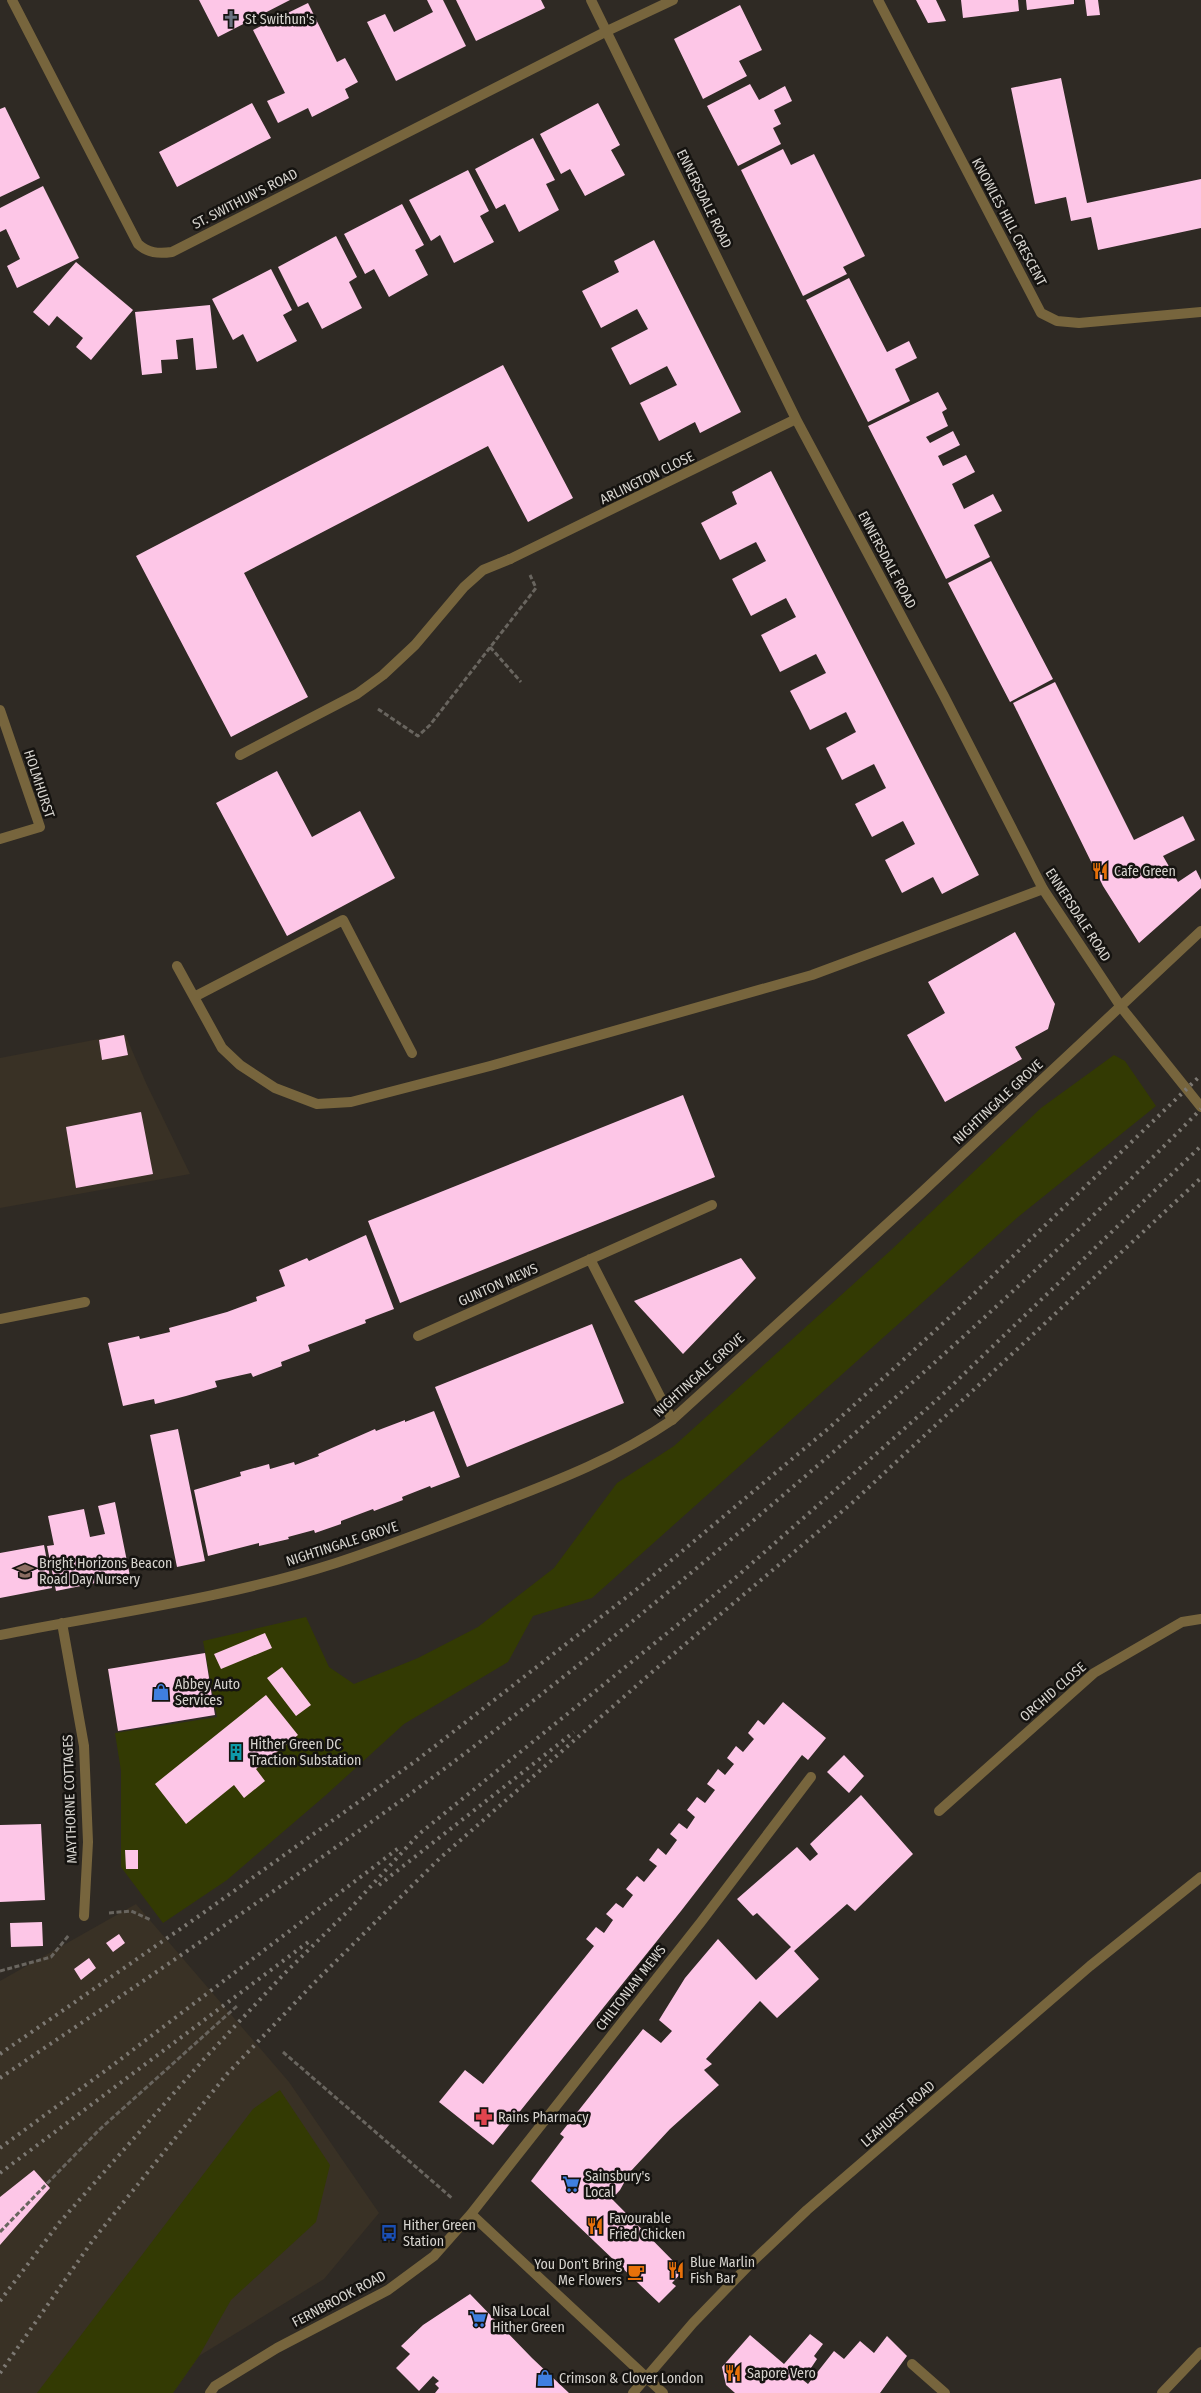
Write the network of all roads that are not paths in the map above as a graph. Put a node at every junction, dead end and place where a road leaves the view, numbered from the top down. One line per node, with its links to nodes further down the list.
1 (12, 0): 5 (street, ST. SWITHUN'S ROAD)
2 (591, 0): 5 (street, ENNERSDALE ROAD)
3 (673, 0): 5 (street)
4 (878, 0): 6 (street, KNOWLES HILL CRESCENT)
5 (607, 31): 7 (street, ENNERSDALE ROAD)
6 (1201, 312)
7 (796, 419): 9 (street, ARLINGTON CLOSE); 11 (street, ENNERSDALE ROAD)
8 (0, 710): 10 (street, HOLMHURST)
9 (240, 754)
10 (0, 839)
11 (1043, 889): 14 (street); 15 (street, ENNERSDALE ROAD)
12 (1201, 931): 15 (street, NIGHTINGALE GROVE)
13 (177, 966): 14 (street)
14 (194, 997): 16 (street)
15 (1121, 1007): 17 (street, ENNERSDALE ROAD); 23 (street, NIGHTINGALE GROVE)
16 (412, 1052)
17 (1201, 1107)
18 (712, 1205): 19 (street, GUNTON MEWS)
19 (590, 1259): 22 (street, GUNTON MEWS); 23 (street)
20 (85, 1302): 21 (street)
21 (0, 1319)
22 (418, 1336)
23 (672, 1420): 25 (street, NIGHTINGALE GROVE)
24 (1201, 1619): 28 (street, ORCHID CLOSE)
25 (62, 1623): 26 (street, NIGHTINGALE GROVE); 30 (street, MAYTHORNE COTTAGES)
26 (0, 1635)
27 (811, 1777): 31 (street, CHILTONIAN MEWS)
28 (940, 1811)
29 (1201, 1877): 34 (street, LEAHURST ROAD)
30 (84, 1916)
31 (471, 2214): 34 (street); 35 (street, FERNBROOK ROAD)
32 (1201, 2352): 39 (street)
33 (912, 2364): 38 (street)
34 (646, 2378): 36 (street, LEAHURST ROAD); 37 (street)
35 (210, 2393)
36 (633, 2393)
37 (663, 2393)
38 (945, 2393)
39 (1162, 2393)

